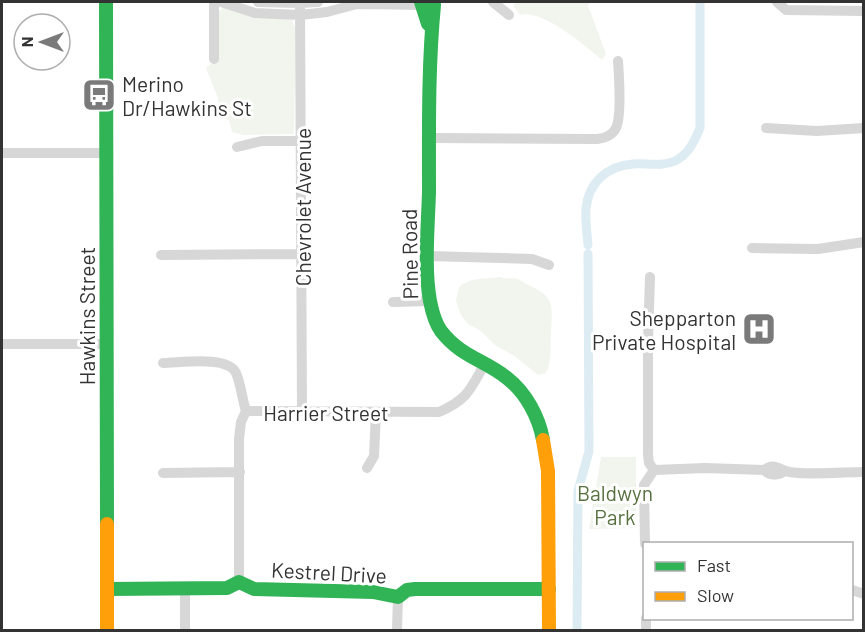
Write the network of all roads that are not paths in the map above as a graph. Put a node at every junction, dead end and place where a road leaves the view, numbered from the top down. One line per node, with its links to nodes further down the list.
1 (106, 2): 21 (street, Hawkins Street)
2 (214, 2): 13 (street)
3 (221, 2): 9 (street)
4 (258, 2): 10 (street)
5 (318, 2): 10 (street)
6 (493, 2): 12 (street)
7 (777, 2): 11 (street)
8 (431, 3): 10 (street); 17 (street, Pine Road)
9 (246, 6): 10 (street)
10 (300, 9): 18 (street, Chevrolet Avenue)
11 (864, 11)
12 (509, 15)
13 (213, 59)
14 (618, 61): 17 (street)
15 (766, 128): 16 (street)
16 (864, 128)
17 (431, 138): 26 (street, Pine Road)
18 (301, 141): 19 (street); 24 (street, Chevrolet Avenue)
19 (237, 147)
20 (2, 153): 21 (street)
21 (106, 153): 32 (street, Hawkins Street)
22 (864, 243): 23 (street)
23 (752, 248)
24 (302, 254): 25 (street); 36 (street, Chevrolet Avenue)
25 (161, 255)
26 (429, 256): 27 (street); 29 (street, Pine Road)
27 (549, 266)
28 (651, 277): 39 (street)
29 (430, 301): 30 (street); 34 (street, Pine Road)
30 (393, 302)
31 (2, 344): 32 (street)
32 (107, 344): 46 (street, Hawkins Street)
33 (163, 363): 35 (street)
34 (484, 365): 37 (street, Harrier Street); 47 (street, Pine Road)
35 (246, 411): 36 (street, Harrier Street); 40 (street, Harrier Street)
36 (302, 411): 37 (street, Harrier Street)
37 (376, 412): 38 (street)
38 (367, 468)
39 (654, 470): 41 (street); 43 (street)
40 (240, 472): 42 (street); 44 (street, Harrier Street)
41 (864, 472)
42 (163, 473)
43 (645, 542)
44 (239, 582): 45 (street, Kestrel Drive); 48 (street, Kestrel Drive)
45 (185, 588): 46 (street, Kestrel Drive); 50 (street)
46 (107, 589): 49 (street, Hawkins Street)
47 (549, 589): 48 (street, Kestrel Drive); 52 (street, Pine Road)
48 (398, 597): 51 (street)
49 (107, 630)
50 (185, 630)
51 (397, 630)
52 (549, 630)

